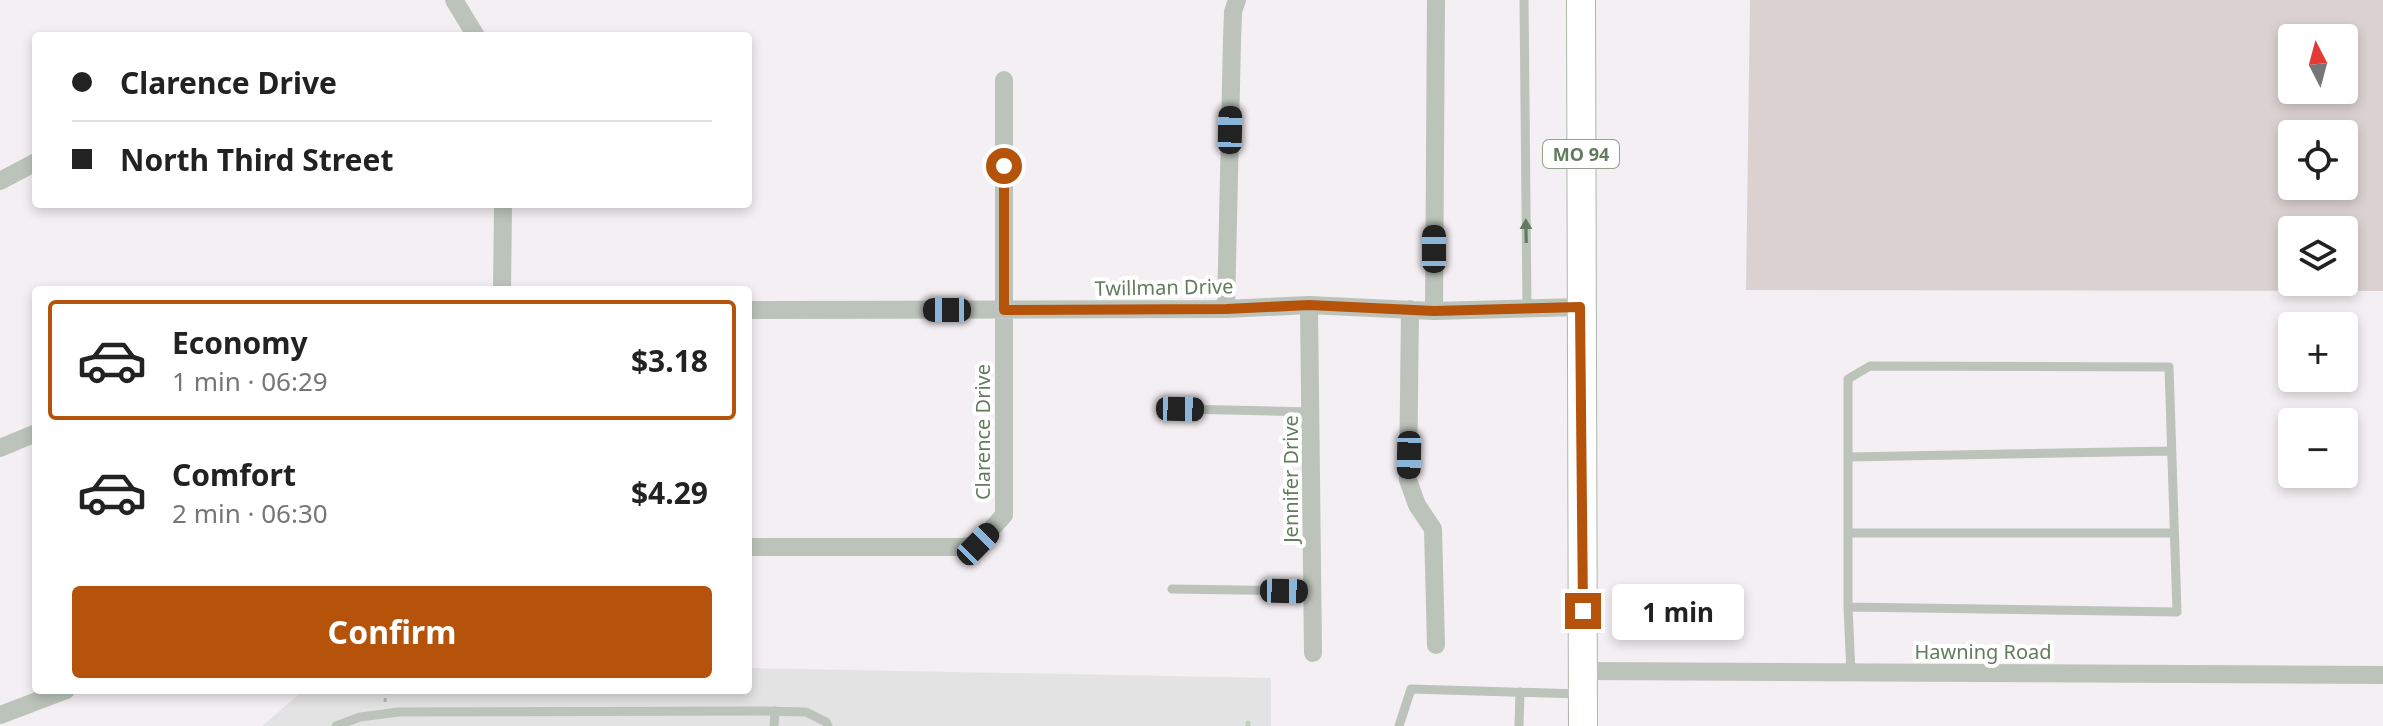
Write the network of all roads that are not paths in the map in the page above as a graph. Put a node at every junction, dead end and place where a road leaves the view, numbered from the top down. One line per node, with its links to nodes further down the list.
1 (454, 0): 6 (street)
2 (1237, 0): 14 (street)
3 (1436, 0): 19 (street)
4 (1524, 0): 16 (lane, one-way to 4)
5 (1581, 0): 13 (main road, MO 94)
6 (474, 32)
7 (1004, 80): 18 (street, Clarence Drive)
8 (32, 164): 9 (street)
9 (0, 181)
10 (503, 208): 11 (street)
11 (502, 286)
12 (1309, 305): 14 (street, Twillman Drive); 15 (street, Twillman Drive); 21 (street, Jennifer Drive)
13 (1580, 307): 16 (street, Twillman Drive); 36 (main road, MO 94)
14 (1226, 309): 18 (street, Twillman Drive)
15 (1410, 309): 19 (street, Twillman Drive); 32 (street)
16 (1527, 309): 19 (street, Twillman Drive)
17 (752, 310): 18 (street, Twillman Drive)
18 (1004, 310): 28 (street, Clarence Drive)
19 (1434, 311)
20 (1180, 409): 21 (lane)
21 (1311, 412): 30 (street, Jennifer Drive)
22 (32, 435): 23 (street)
23 (0, 448)
24 (2171, 451): 25 (lane); 25 (lane); 27 (lane)
25 (1848, 457): 26 (lane)
26 (1848, 533): 27 (lane); 31 (lane)
27 (2174, 533): 31 (lane)
28 (752, 547)
29 (1172, 589): 30 (lane)
30 (1312, 591): 33 (street, Jennifer Drive)
31 (1848, 607): 34 (lane)
32 (1436, 645)
33 (1313, 653)
34 (1851, 673): 35 (street, Hawning Road); 36 (street, Hawning Road)
35 (2383, 675)
36 (1583, 682): 37 (lane); 46 (main road, MO 94)
37 (1520, 692): 44 (lane); 45 (lane)
38 (55, 694): 40 (street)
39 (775, 711): 41 (lane); 42 (lane); 43 (lane)
40 (0, 715)
41 (336, 726)
42 (774, 726)
43 (828, 726)
44 (1399, 726)
45 (1519, 726)
46 (1583, 726)

